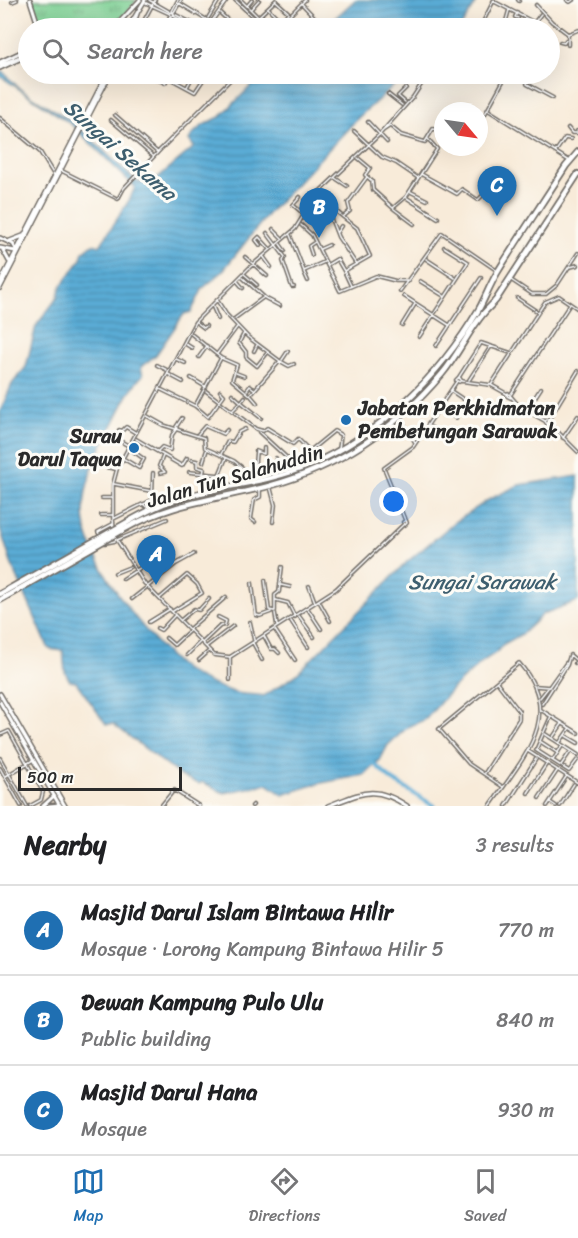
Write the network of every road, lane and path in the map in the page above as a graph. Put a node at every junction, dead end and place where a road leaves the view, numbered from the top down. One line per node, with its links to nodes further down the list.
1 (17, 0): 16 (street)
2 (30, 0): 34 (street)
3 (219, 0): 43 (street)
4 (227, 0): 25 (street)
5 (235, 0): 32 (street)
6 (241, 0): 20 (street)
7 (252, 0): 20 (street)
8 (259, 0): 23 (street)
9 (276, 0): 21 (street); 29 (street)
10 (305, 0): 18 (street)
11 (567, 0): 12 (street)
12 (573, 0)
13 (144, 1): 17 (street); 17 (street); 22 (street); 30 (street)
14 (179, 1): 28 (street); 43 (street)
15 (493, 1): 24 (street); 51 (street)
16 (12, 2)
17 (153, 3): 28 (street); 39 (street)
18 (302, 4): 29 (street); 50 (street)
19 (536, 5): 27 (street)
20 (247, 6): 23 (street)
21 (268, 8): 31 (street); 47 (street)
22 (139, 9): 37 (street); 38 (street)
23 (250, 9): 32 (street)
24 (509, 9): 26 (street); 52 (street)
25 (219, 12): 44 (street); 45 (street)
26 (518, 12): 53 (street); 54 (street)
27 (542, 13): 55 (street); 56 (street)
28 (172, 14): 40 (street); 41 (street); 42 (street)
29 (289, 14): 48 (street); 49 (street)
30 (129, 15): 35 (street); 36 (street)
31 (261, 15): 33 (street); 46 (street)
32 (254, 16): 33 (street)
33 (258, 17)
34 (36, 18)
35 (126, 18)
36 (127, 18)
37 (134, 18)
38 (136, 18)
39 (145, 18)
40 (170, 18)
41 (179, 18)
42 (181, 18)
43 (207, 18)
44 (214, 18)
45 (225, 18)
46 (264, 18)
47 (277, 18)
48 (284, 18)
49 (285, 18)
50 (315, 18)
51 (485, 18)
52 (507, 18)
53 (518, 18)
54 (526, 18)
55 (539, 18)
56 (548, 18)
57 (560, 28): 59 (street)
58 (578, 30): 59 (street)
59 (568, 34): 60 (street)
60 (566, 39): 61 (street); 62 (street)
61 (560, 42)
62 (568, 45)
63 (18, 54): 65 (street)
64 (18, 58): 65 (street)
65 (0, 63)
66 (104, 84): 104 (street)
67 (181, 84): 74 (street)
68 (189, 84): 74 (street)
69 (201, 84): 74 (street)
70 (226, 84): 99 (street)
71 (420, 84): 78 (street)
72 (502, 84): 80 (street)
73 (527, 84): 77 (street)
74 (187, 87)
75 (406, 88): 78 (street)
76 (388, 94): 79 (street)
77 (553, 98)
78 (406, 102): 79 (street)
79 (403, 105): 86 (street)
80 (488, 110): 97 (street)
81 (116, 115): 99 (street)
82 (0, 118): 103 (street)
83 (111, 120): 100 (street)
84 (368, 122): 90 (street)
85 (568, 128): 89 (street)
86 (383, 129): 90 (street); 93 (street)
87 (434, 129): 93 (street)
88 (354, 131): 96 (street)
89 (578, 132)
90 (380, 134): 95 (street); 96 (street)
91 (563, 134): 92 (street)
92 (566, 137): 94 (street); 97 (street)
93 (428, 139): 105 (street)
94 (571, 139)
95 (387, 142)
96 (369, 145): 101 (street); 110 (street)
97 (555, 152): 102 (street)
98 (578, 152): 102 (highway, Jalan Tun Salahuddin)
99 (157, 153): 100 (street)
100 (153, 157): 104 (street)
101 (358, 157): 108 (street); 109 (street)
102 (570, 161): 166 (highway, Jalan Tun Salahuddin)
103 (50, 166): 104 (street); 107 (street)
104 (60, 169): 107 (street); 111 (street)
105 (421, 174): 110 (street); 115 (street)
106 (578, 174): 173 (highway, Jalan Tun Salahuddin)
107 (54, 176): 111 (street)
108 (366, 177): 121 (street); 123 (street)
109 (335, 178): 112 (street); 113 (street)
110 (418, 178): 114 (street)
111 (52, 183): 130 (street); 134 (street)
112 (347, 186)
113 (321, 190): 120 (street); 123 (street)
114 (410, 192): 117 (street); 119 (street)
115 (487, 195)
116 (300, 197): 122 (street)
117 (406, 197): 121 (street); 124 (street)
118 (305, 200): 120 (street)
119 (427, 200)
120 (311, 205): 122 (street)
121 (393, 208): 127 (street)
122 (306, 216): 126 (street)
123 (343, 217): 158 (street)
124 (438, 218)
125 (331, 219): 132 (street)
126 (300, 224): 133 (street); 137 (street)
127 (414, 224)
128 (341, 226): 132 (street)
129 (273, 229): 136 (street)
130 (29, 233): 146 (street); 167 (street)
131 (267, 233): 141 (street)
132 (336, 233): 158 (street)
133 (290, 234): 136 (street); 164 (street)
134 (24, 236): 138 (street); 146 (street)
135 (2, 239): 138 (street); 144 (street)
136 (283, 240): 139 (street)
137 (315, 241): 147 (street); 151 (street)
138 (8, 242): 146 (street)
139 (279, 243): 141 (street); 148 (street)
140 (260, 244): 145 (street)
141 (276, 245): 145 (street); 180 (street)
142 (329, 245): 147 (street)
143 (444, 247): 171 (street)
144 (1, 248): 146 (street); 161 (street)
145 (271, 249): 150 (street)
146 (16, 250): 161 (street); 167 (street)
147 (320, 250): 156 (street)
148 (285, 251)
149 (578, 253): 153 (street)
150 (263, 255): 157 (street); 162 (street)
151 (312, 255)
152 (245, 257): 157 (street)
153 (575, 258): 155 (street); 163 (street)
154 (425, 259): 166 (street); 171 (street); 175 (street)
155 (578, 260)
156 (324, 262): 159 (street); 164 (street)
157 (252, 264): 168 (street); 169 (street)
158 (357, 264): 165 (street)
159 (326, 265): 165 (street); 179 (street)
160 (578, 265): 163 (street)
161 (8, 266): 177 (street)
162 (271, 267)
163 (569, 267): 173 (street)
164 (304, 271): 174 (street)
165 (344, 271): 179 (street)
166 (498, 271): 279 (highway, Jalan Tun Salahuddin)
167 (8, 273): 181 (street)
168 (242, 274): 172 (street); 178 (street); 185 (street)
169 (267, 276)
170 (481, 278): 204 (street)
171 (456, 279): 186 (street)
172 (236, 280): 182 (street); 188 (street)
173 (510, 280): 263 (highway, Jalan Tun Salahuddin)
174 (308, 281)
175 (409, 281): 179 (street); 183 (street)
176 (420, 281): 186 (street)
177 (0, 283)
178 (257, 285)
179 (351, 286)
180 (294, 287)
181 (0, 288)
182 (243, 288)
183 (400, 291)
184 (404, 296): 190 (street)
185 (264, 297): 192 (street); 199 (street)
186 (445, 297): 197 (street)
187 (517, 298): 196 (street)
188 (217, 299): 189 (street); 199 (street)
189 (212, 304): 193 (street); 198 (street)
190 (416, 304): 197 (street); 202 (street)
191 (570, 304): 194 (street); 196 (street); 246 (street)
192 (280, 306)
193 (207, 309): 195 (street); 200 (street)
194 (578, 309)
195 (202, 310)
196 (539, 312): 217 (street)
197 (434, 315): 204 (street); 207 (street)
198 (218, 319)
199 (233, 320): 201 (street)
200 (195, 322): 203 (street); 205 (street)
201 (238, 325): 206 (street); 218 (street)
202 (402, 325)
203 (206, 326)
204 (450, 326): 212 (street)
205 (189, 332): 208 (street); 211 (street)
206 (244, 333): 209 (street); 215 (street)
207 (419, 337)
208 (183, 343): 213 (street); 220 (street)
209 (258, 344): 214 (street); 215 (street)
210 (491, 345): 217 (street); 230 (street); 234 (street)
211 (207, 346): 218 (street); 219 (street)
212 (436, 346)
213 (192, 348)
214 (254, 351)
215 (269, 351): 222 (street)
216 (288, 351): 222 (street)
217 (512, 353): 236 (street)
218 (216, 354): 221 (street)
219 (199, 357)
220 (175, 358): 223 (street); 227 (street)
221 (221, 358): 228 (street); 237 (street)
222 (281, 360): 224 (street); 240 (street)
223 (185, 363)
224 (294, 364)
225 (157, 365): 227 (street)
226 (578, 371): 265 (street)
227 (168, 372): 235 (street); 239 (street)
228 (235, 373): 229 (street); 243 (street)
229 (244, 376)
230 (459, 377): 232 (street); 233 (street)
231 (190, 378): 237 (street)
232 (457, 381): 233 (street); 244 (street)
233 (461, 381): 234 (street)
234 (468, 381): 236 (street)
235 (183, 382)
236 (491, 385): 248 (street)
237 (207, 387): 241 (street)
238 (541, 388): 258 (street)
239 (159, 389): 255 (street); 259 (street)
240 (255, 389): 243 (street); 247 (street)
241 (205, 390): 251 (street); 255 (street)
242 (220, 391): 251 (street)
243 (246, 391): 247 (street)
244 (450, 391): 252 (street); 256 (street)
245 (231, 394): 253 (street)
246 (511, 394): 248 (street); 250 (street)
247 (250, 395): 254 (street)
248 (507, 395): 250 (street)
249 (245, 398): 253 (street)
250 (511, 398): 258 (street)
251 (221, 401): 255 (street); 257 (street)
252 (466, 401)
253 (242, 402): 257 (street); 262 (street)
254 (257, 403)
255 (195, 406)
256 (438, 408): 264 (street); 268 (street)
257 (232, 411): 273 (street)
258 (526, 411): 266 (street)
259 (146, 416): 269 (street); 274 (street)
260 (578, 416): 280 (street)
261 (182, 418): 269 (street)
262 (261, 418)
263 (400, 418): 281 (street); 282 (highway, Jalan Tun Salahuddin)
264 (456, 418)
265 (549, 419): 266 (street); 267 (street)
266 (545, 421): 267 (street)
267 (549, 423): 280 (street)
268 (427, 425): 276 (street); 281 (street)
269 (176, 428): 275 (street); 288 (street)
270 (244, 429): 290 (street)
271 (119, 430): 274 (street)
272 (227, 430): 275 (street)
273 (259, 431): 286 (street); 301 (street)
274 (137, 434): 278 (street)
275 (198, 435): 285 (street)
276 (446, 436)
277 (113, 437): 283 (street)
278 (135, 438): 283 (street); 288 (street)
279 (357, 439): 282 (highway); 287 (highway, Jalan Tun Salahuddin)
280 (562, 439): 289 (street)
281 (416, 442): 346 (street)
282 (363, 447): 310 (highway, Jalan Tun Salahuddin)
283 (130, 448): 293 (street); 293 (street)
284 (264, 448): 305 (street)
285 (207, 449): 290 (street); 298 (street)
286 (311, 449): 287 (street); 297 (street)
287 (339, 450): 297 (highway, Jalan Tun Salahuddin)
288 (158, 452): 291 (street)
289 (578, 452)
290 (221, 454): 292 (street)
291 (163, 455): 294 (street); 304 (street)
292 (226, 457): 305 (street); 306 (street)
293 (123, 458): 300 (street)
294 (187, 458)
295 (276, 458): 307 (street)
296 (192, 460): 306 (street)
297 (318, 460): 301 (highway, Jalan Tun Salahuddin)
298 (203, 462)
299 (105, 466): 300 (street)
300 (117, 469): 308 (street)
301 (299, 469): 307 (highway, Jalan Tun Salahuddin)
302 (189, 472): 306 (street)
303 (153, 473): 311 (street)
304 (160, 473)
305 (253, 474): 309 (street)
306 (203, 475)
307 (273, 478): 309 (highway, Jalan Tun Salahuddin)
308 (113, 484): 311 (street); 313 (street)
309 (259, 485): 310 (highway, Jalan Tun Salahuddin); 315 (highway, Jalan Tun Salahuddin); 320 (street)
310 (270, 485): 321 (street)
311 (151, 491): 314 (street)
312 (102, 498): 313 (street)
313 (112, 498): 316 (street)
314 (143, 504): 315 (street); 318 (street)
315 (152, 511): 323 (street); 324 (highway, Jalan Tun Salahuddin)
316 (113, 514): 317 (street); 318 (street)
317 (101, 515)
318 (113, 519): 322 (street)
319 (167, 519): 323 (street)
320 (255, 522)
321 (273, 522)
322 (113, 524): 325 (street); 325 (street)
323 (152, 524): 325 (street)
324 (120, 529): 339 (highway, Jalan Tun Salahuddin, bridge); 345 (highway, Jalan Tun Salahuddin, bridge)
325 (117, 540): 328 (street)
326 (194, 554): 336 (street)
327 (141, 556): 330 (street)
328 (131, 566): 330 (street); 331 (street)
329 (282, 567): 335 (street)
330 (135, 572): 332 (street); 336 (street)
331 (115, 573)
332 (123, 579)
333 (265, 580): 349 (street)
334 (252, 583): 349 (street)
335 (280, 585): 338 (street); 344 (street)
336 (147, 586): 341 (street); 342 (street)
337 (309, 586): 346 (street)
338 (290, 588)
339 (0, 594)
340 (226, 597): 364 (street)
341 (132, 599)
342 (160, 599): 348 (street); 348 (street)
343 (209, 599): 355 (street)
344 (274, 599): 349 (street); 354 (street)
345 (0, 600)
346 (317, 601): 347 (street); 357 (street)
347 (308, 608): 352 (street); 363 (street)
348 (171, 610): 351 (street); 358 (street)
349 (271, 612)
350 (275, 614): 362 (street)
351 (175, 615): 355 (street); 361 (street)
352 (299, 615): 354 (street); 366 (street)
353 (218, 617): 369 (street)
354 (295, 618): 356 (street)
355 (180, 620): 364 (street)
356 (291, 620): 362 (street); 372 (street)
357 (330, 621)
358 (148, 622)
359 (250, 622): 368 (street)
360 (233, 626): 371 (street)
361 (157, 628)
362 (276, 628): 365 (street); 380 (street)
363 (321, 629)
364 (189, 630): 367 (street); 369 (street)
365 (263, 636): 368 (street); 375 (street)
366 (314, 637)
367 (166, 638)
368 (254, 641): 373 (street); 379 (street)
369 (201, 642): 371 (street); 376 (street)
370 (240, 644): 373 (street)
371 (206, 647): 374 (street)
372 (308, 647)
373 (243, 648): 377 (street)
374 (209, 650): 377 (street); 378 (street)
375 (279, 653)
376 (187, 655)
377 (230, 657): 384 (street)
378 (199, 660)
379 (262, 660)
380 (295, 660)
381 (577, 660): 382 (street); 382 (street); 383 (street)
382 (567, 661): 386 (street); 388 (street)
383 (578, 665)
384 (230, 680)
385 (496, 681): 387 (street); 426 (street); 426 (street)
386 (551, 683): 388 (street); 389 (street)
387 (535, 686): 389 (street); 391 (street)
388 (555, 686): 393 (street)
389 (549, 687): 391 (street)
390 (0, 694): 444 (street)
391 (540, 699): 393 (street)
392 (0, 702): 415 (street)
393 (541, 705): 394 (street)
394 (541, 710): 395 (street); 408 (street)
395 (551, 716): 396 (street); 398 (street)
396 (562, 723): 397 (street); 402 (street)
397 (569, 728): 399 (street); 401 (street)
398 (545, 733): 402 (street); 403 (street)
399 (578, 733)
400 (0, 735): 419 (street)
401 (565, 735): 404 (street); 405 (street)
402 (552, 738): 404 (street)
403 (540, 742): 409 (street); 411 (street)
404 (560, 743): 406 (street)
405 (578, 743)
406 (563, 745): 407 (street); 409 (street)
407 (571, 750): 410 (street); 420 (street)
408 (527, 751): 412 (street); 431 (street)
409 (558, 753): 417 (street)
410 (578, 755)
411 (545, 756): 416 (street); 417 (street)
412 (537, 757): 416 (street); 450 (street)
413 (0, 758): 425 (street)
414 (578, 759): 422 (street)
415 (33, 760): 419 (street); 433 (street)
416 (542, 760): 418 (street)
417 (553, 761): 420 (street)
418 (547, 763): 423 (street); 432 (street)
419 (27, 764): 425 (street); 441 (street)
420 (560, 766): 422 (street)
421 (0, 768): 428 (street)
422 (564, 768): 424 (street)
423 (557, 770): 424 (street); 434 (street)
424 (561, 772): 427 (street)
425 (9, 774): 428 (street); 435 (street)
426 (485, 774): 431 (street)
427 (567, 776): 429 (street); 437 (street)
428 (5, 777): 436 (street)
429 (578, 783)
430 (574, 784): 452 (street)
431 (503, 787): 449 (street)
432 (528, 793)
433 (54, 796): 442 (street); 444 (street)
434 (539, 798)
435 (22, 800): 436 (street); 441 (street)
436 (19, 802): 440 (street)
437 (550, 802): 451 (street); 452 (street)
438 (336, 804): 439 (street); 447 (street)
439 (401, 804): 448 (street)
440 (21, 806)
441 (28, 806)
442 (43, 806)
443 (50, 806): 444 (street)
444 (62, 806)
445 (161, 806): 446 (street)
446 (200, 806)
447 (328, 806)
448 (407, 806)
449 (490, 806)
450 (506, 806)
451 (547, 806)
452 (558, 806)

